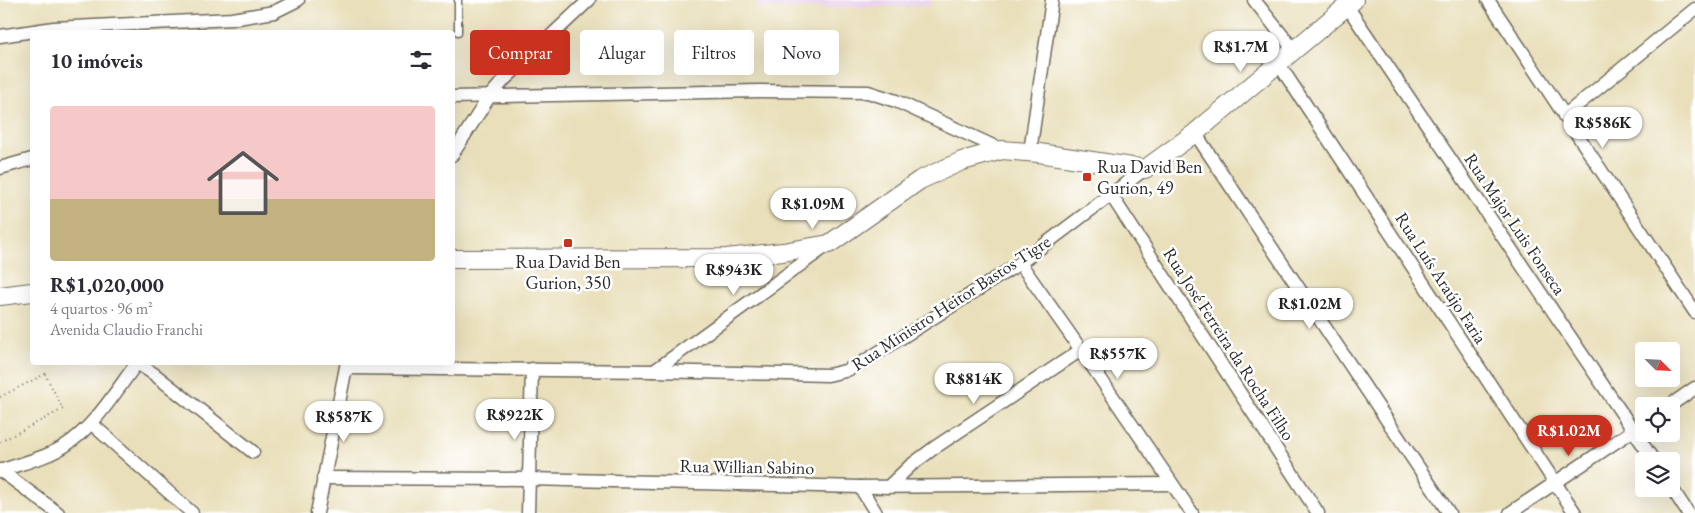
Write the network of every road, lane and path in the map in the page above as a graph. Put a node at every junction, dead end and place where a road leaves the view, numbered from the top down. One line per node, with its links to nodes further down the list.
1 (298, 0): 9 (street)
2 (458, 0): 11 (lane)
3 (589, 0): 16 (street)
4 (1052, 0): 21 (street)
5 (1254, 0): 13 (street)
6 (1488, 0): 17 (street)
7 (1350, 3): 13 (street, Rua Ministro Heitor Bastos Tigre); 41 (street, Rua Major Luis Fonseca)
8 (1695, 9): 17 (street)
9 (40, 30)
10 (30, 32): 12 (street)
11 (458, 32)
12 (0, 36)
13 (1294, 49): 14 (street, Rua Ministro Heitor Bastos Tigre)
14 (1278, 63): 18 (street, Rua Ministro Heitor Bastos Tigre); 49 (street, Rua Luís Araújo Faria)
15 (455, 97): 16 (street)
16 (489, 97): 19 (street); 20 (street)
17 (1564, 116): 31 (street)
18 (1194, 133): 24 (street, Rua Ministro Heitor Bastos Tigre); 61 (street)
19 (455, 150)
20 (1002, 150): 21 (street); 26 (street)
21 (1030, 152): 24 (street)
22 (30, 160): 23 (street)
23 (0, 168)
24 (1145, 170): 25 (street, Rua Ministro Heitor Bastos Tigre)
25 (1111, 195): 28 (street, Rua Ministro Heitor Bastos Tigre); 60 (street, Rua José Ferreira da Rocha Filho)
26 (829, 244): 27 (street); 37 (street)
27 (455, 259)
28 (1020, 263): 32 (street); 37 (street, Rua Ministro Heitor Bastos Tigre)
29 (30, 292): 30 (street)
30 (0, 296)
31 (1695, 312)
32 (1081, 350): 50 (street); 52 (street)
33 (136, 365): 42 (street)
34 (140, 365): 45 (street)
35 (346, 365): 36 (street, Rua Ministro Heitor Bastos Tigre); 47 (street)
36 (532, 369): 37 (street, Rua Ministro Heitor Bastos Tigre); 48 (street)
37 (654, 370)
38 (1695, 388): 40 (street)
39 (0, 397): 44 (path)
40 (1680, 398)
41 (1635, 421)
42 (92, 424): 46 (street); 55 (street)
43 (1635, 430): 49 (street)
44 (0, 442)
45 (254, 452)
46 (0, 470): 54 (street)
47 (323, 478): 48 (street, Rua Willian Sabino); 56 (street)
48 (528, 479): 51 (street, Rua Willian Sabino); 57 (street)
49 (1555, 483): 62 (street); 63 (street, Rua Luís Araújo Faria)
50 (1171, 484): 52 (street, Rua Willian Sabino); 59 (street)
51 (860, 487): 52 (street, Rua Willian Sabino); 58 (street)
52 (888, 487)
53 (1678, 497): 64 (street)
54 (58, 513)
55 (192, 513)
56 (317, 513)
57 (528, 513)
58 (876, 513)
59 (1192, 513)
60 (1318, 513)
61 (1449, 513)
62 (1510, 513)
63 (1575, 513)
64 (1688, 513)

